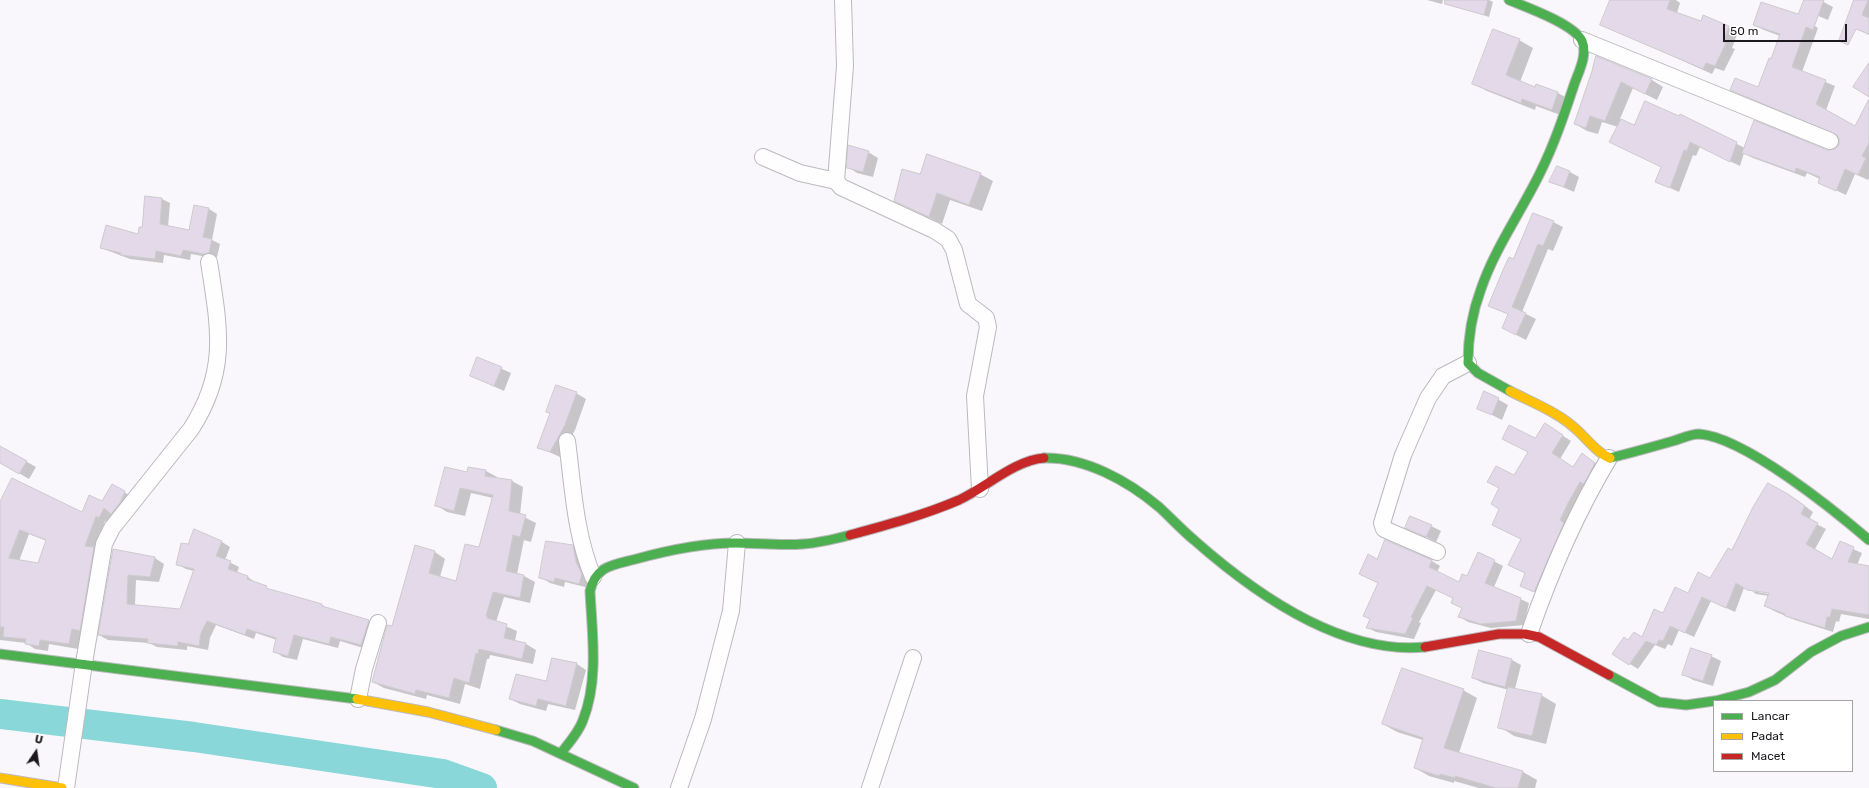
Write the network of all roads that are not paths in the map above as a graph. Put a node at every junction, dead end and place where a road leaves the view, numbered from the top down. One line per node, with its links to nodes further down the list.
1 (843, 0): 6 (street)
2 (1509, 0): 3 (street)
3 (1582, 40): 4 (street); 8 (street)
4 (1830, 141)
5 (763, 157): 6 (street)
6 (836, 181): 11 (street)
7 (209, 262): 21 (street)
8 (1468, 363): 10 (street); 14 (street)
9 (567, 441): 15 (street)
10 (1609, 458): 12 (street); 18 (street)
11 (980, 489): 13 (street); 18 (street)
12 (1869, 540)
13 (737, 543): 15 (street); 30 (street)
14 (1437, 552)
15 (593, 577): 25 (street)
16 (378, 623): 22 (street)
17 (1869, 627): 23 (street)
18 (1529, 634): 24 (street)
19 (0, 654): 21 (street)
20 (913, 658): 31 (street)
21 (83, 666): 22 (street); 28 (street)
22 (358, 699): 25 (street)
23 (1719, 700)
24 (1713, 701)
25 (561, 753): 29 (street)
26 (0, 778): 27 (street)
27 (62, 788)
28 (66, 788)
29 (634, 788)
30 (679, 788)
31 (870, 788)

